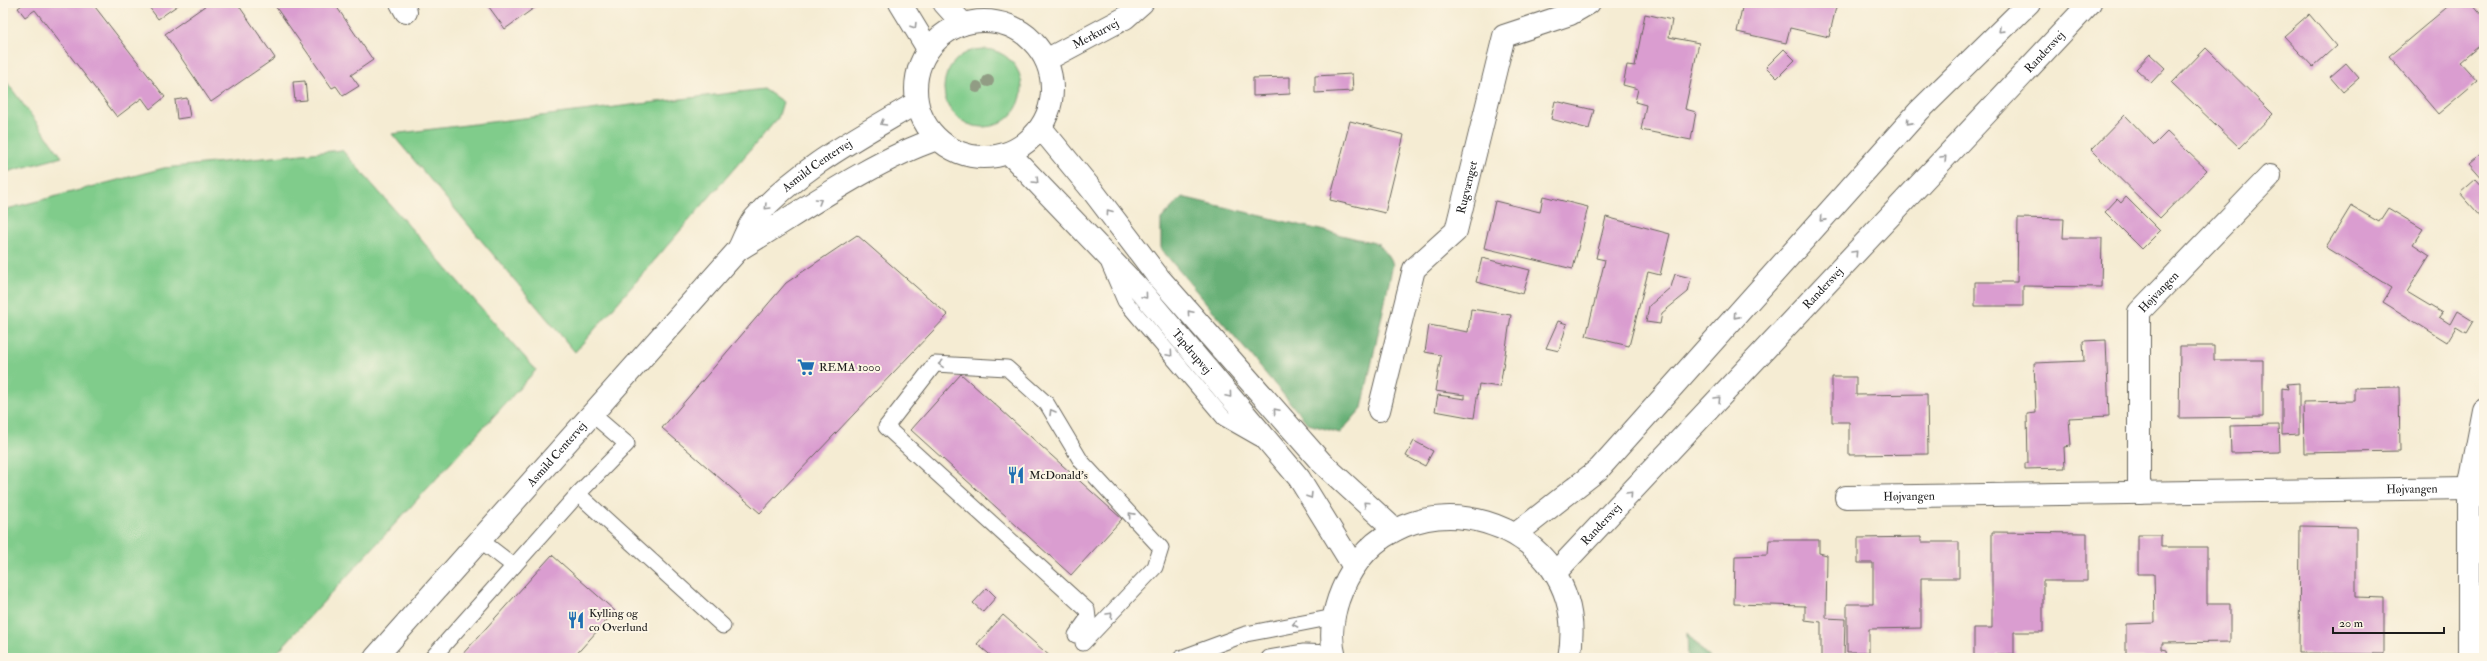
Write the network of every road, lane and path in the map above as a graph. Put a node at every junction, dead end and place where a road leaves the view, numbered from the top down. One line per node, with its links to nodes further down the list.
1 (900, 3): 8 (street, one-way to 8)
2 (944, 3): 7 (street)
3 (1142, 3): 9 (street, Merkurvej)
4 (1588, 3): 16 (street, Rugvænget)
5 (2029, 3): 25 (street, one-way to 25)
6 (2090, 3): 29 (street, Randersvej, one-way to 6)
7 (963, 24): 8 (street); 9 (street)
8 (928, 48): 10 (street)
9 (1046, 60): 11 (street)
10 (916, 104): 12 (street); 15 (street, Asmild Centervej, one-way to 15)
11 (1041, 128): 13 (street); 24 (street, Tapdrupvej, one-way to 11)
12 (936, 140): 13 (street); 15 (street, Asmild Centervej, one-way to 12)
13 (1009, 153): 28 (street, Tapdrupvej, one-way to 28)
14 (2270, 176): 20 (street, Højvangen)
15 (738, 250): 18 (street, Asmild Centervej)
16 (1379, 410)
17 (2484, 410): 19 (street)
18 (592, 414): 21 (lane); 26 (street, Asmild Centervej)
19 (2469, 488): 20 (street, Højvangen); 23 (street)
20 (2139, 493): 22 (street, Højvangen)
21 (578, 494): 27 (lane); 31 (lane)
22 (1846, 497)
23 (2477, 524): 39 (street)
24 (1395, 530): 25 (street); 28 (street)
25 (1516, 534): 29 (street)
26 (480, 540): 27 (lane); 34 (street, Asmild Centervej)
27 (514, 566): 35 (lane)
28 (1354, 567): 30 (street)
29 (1555, 573): 38 (street)
30 (1334, 617): 33 (street); 36 (lane, one-way to 36)
31 (723, 626)
32 (1080, 639): 32 (lane, one-way to 32)
33 (1334, 656): 37 (lane)
34 (375, 658)
35 (432, 658)
36 (1181, 658)
37 (1269, 658)
38 (1569, 658)
39 (2469, 658)

